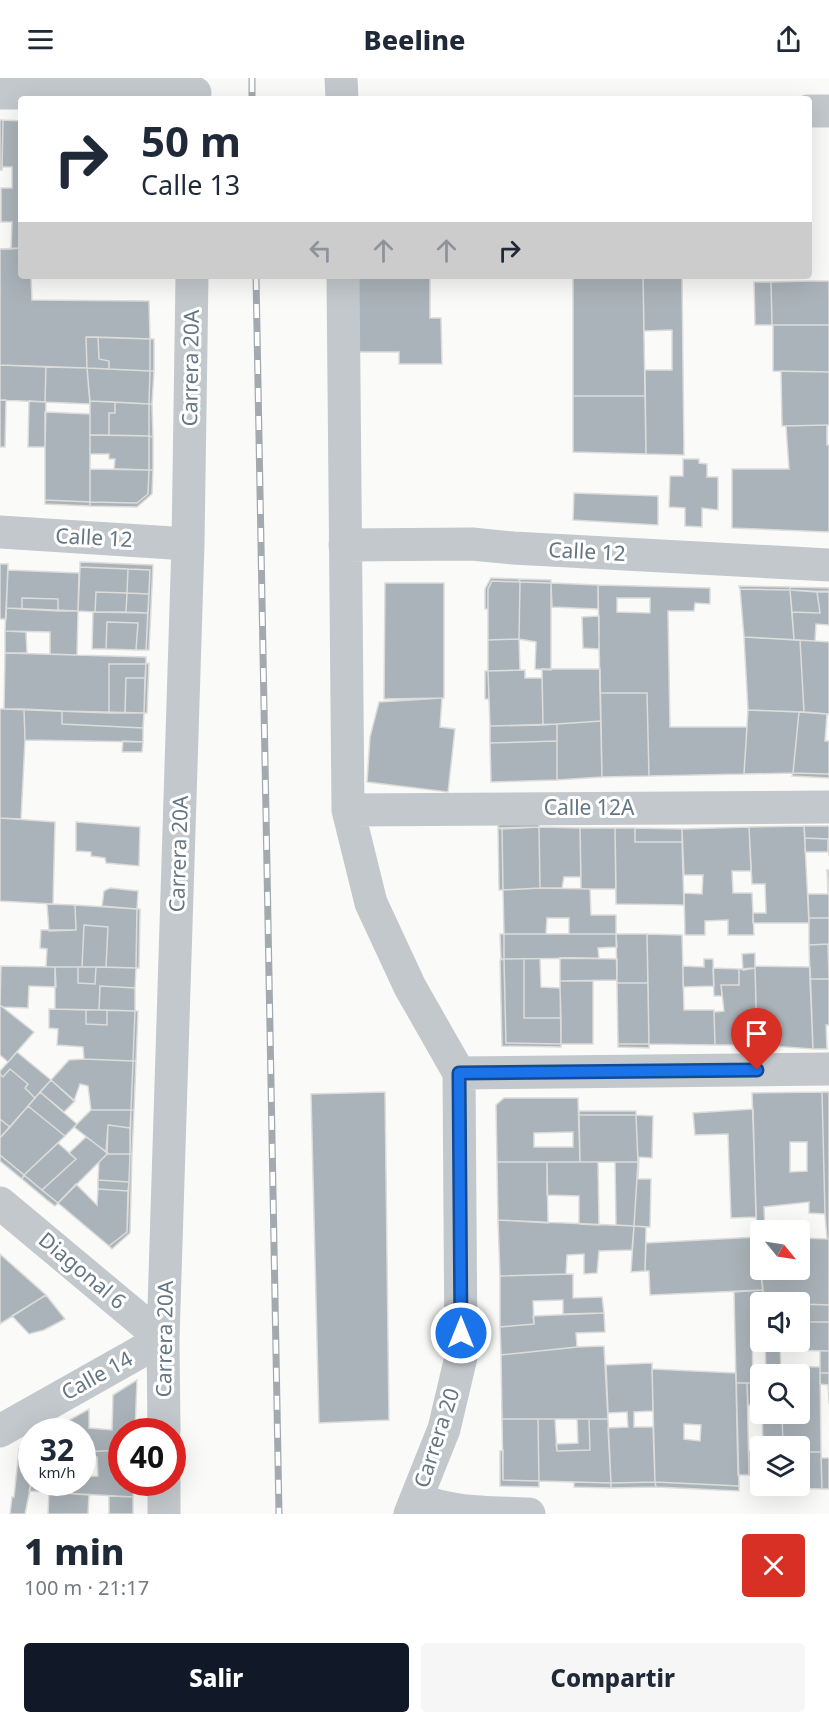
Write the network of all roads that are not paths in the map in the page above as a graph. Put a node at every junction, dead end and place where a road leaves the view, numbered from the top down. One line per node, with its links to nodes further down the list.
1 (341, 78): 4 (street)
2 (195, 90): 3 (street)
3 (0, 93)
4 (342, 96)
5 (812, 111): 6 (street)
6 (829, 111)
7 (192, 279): 10 (street, Carrera 20A)
8 (343, 279): 11 (street)
9 (0, 532): 10 (street, Calle 12)
10 (188, 544): 18 (street, Carrera 20A)
11 (345, 545): 12 (street, Calle 12); 14 (street)
12 (829, 565)
13 (829, 807): 14 (street, Calle 12A)
14 (348, 810): 16 (street)
15 (829, 1069): 16 (street)
16 (459, 1073): 22 (street, Carrera 20)
17 (0, 1203): 18 (street, Diagonal 6)
18 (163, 1339): 19 (street, Carrera 20A); 20 (street, Calle 14)
19 (164, 1418)
20 (0, 1431)
21 (164, 1496): 23 (street)
22 (414, 1506): 24 (street)
23 (164, 1514)
24 (529, 1514)

